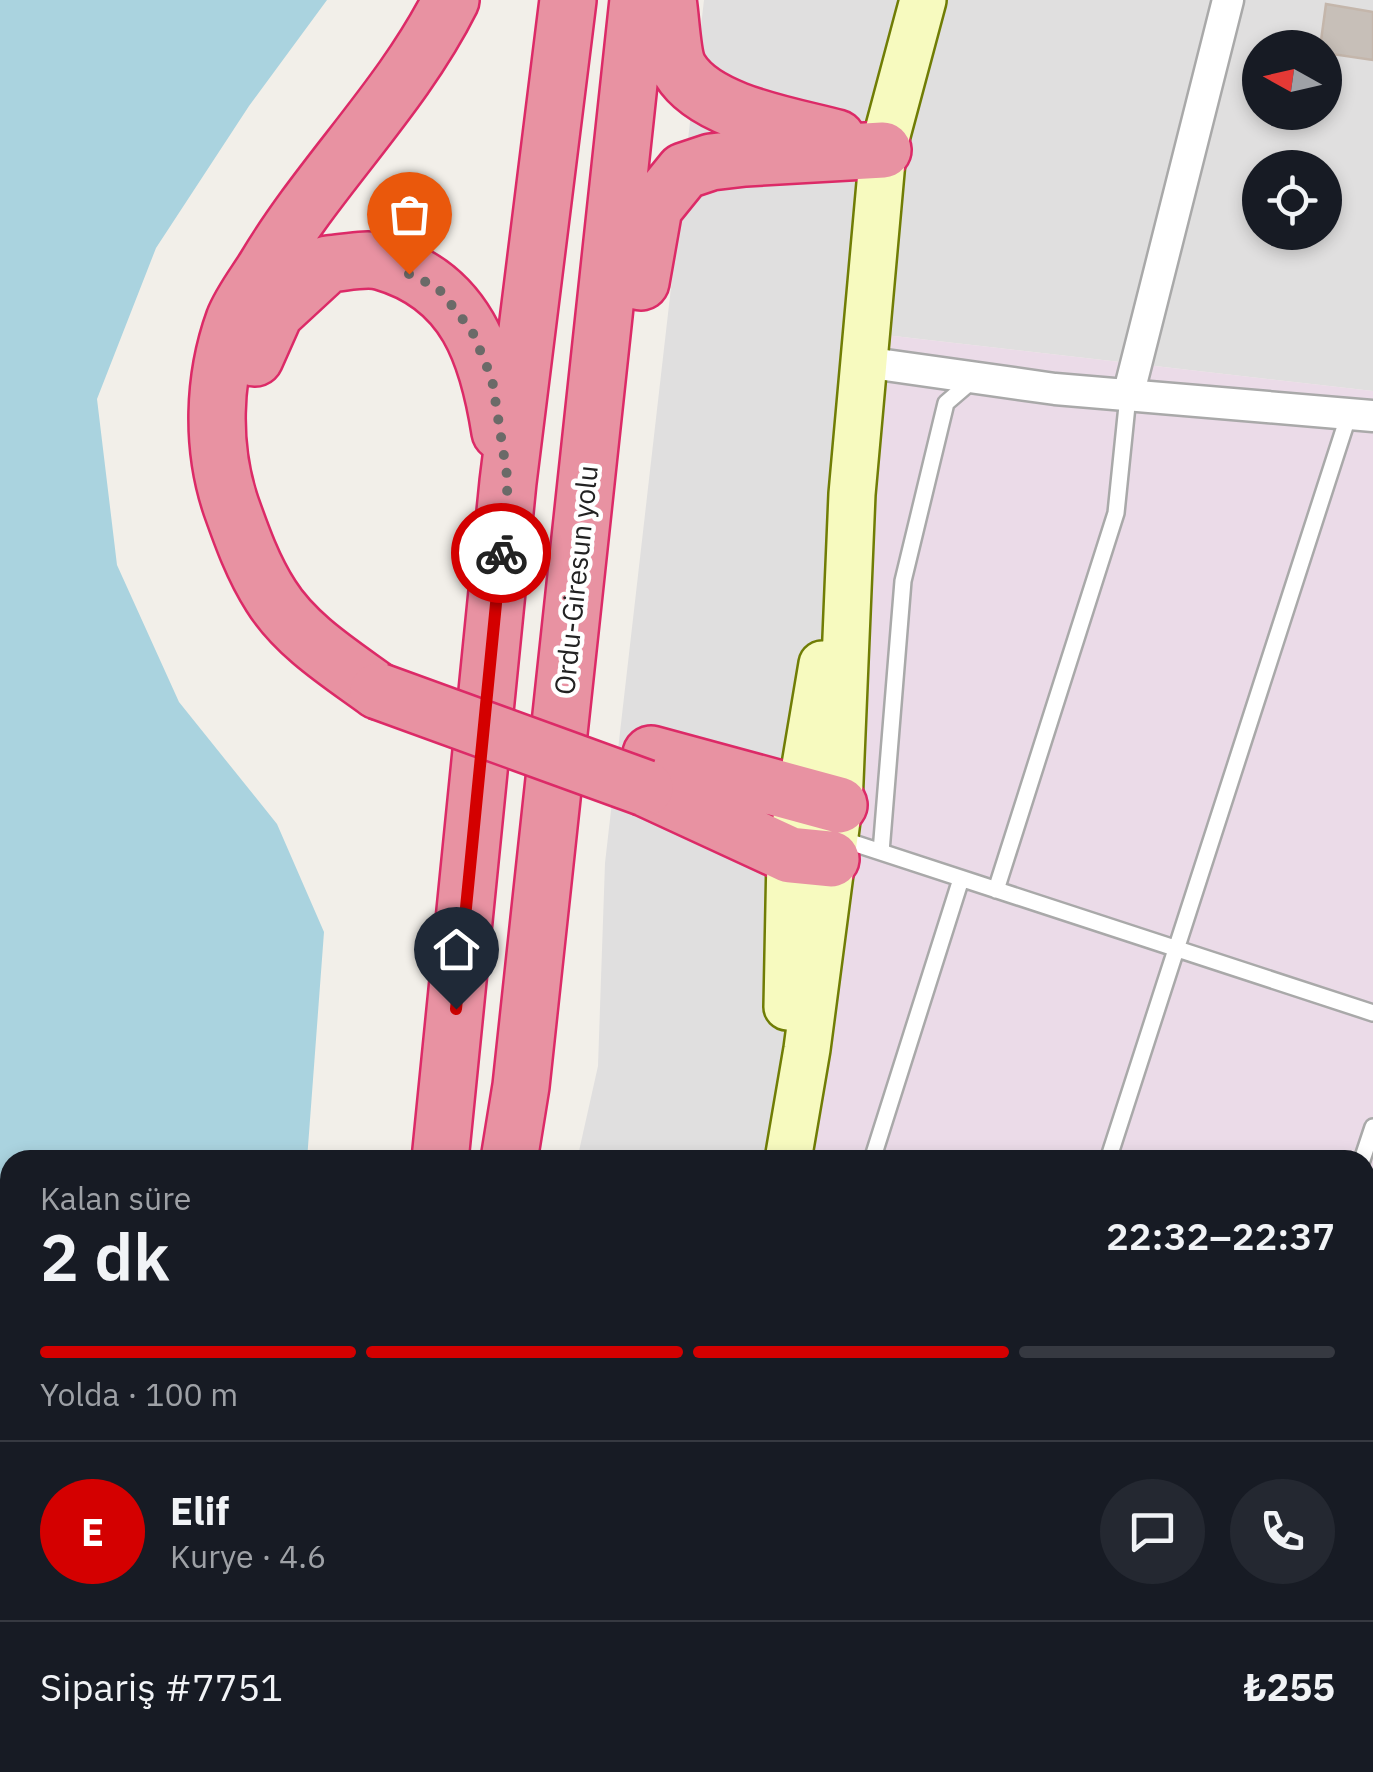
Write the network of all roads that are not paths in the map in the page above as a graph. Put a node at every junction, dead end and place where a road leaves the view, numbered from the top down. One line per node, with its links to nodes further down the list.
1 (451, 0): 14 (highway)
2 (568, 0): 12 (highway)
3 (638, 0): 13 (highway, Ordu-Giresun yolu)
4 (668, 0): 7 (highway)
5 (922, 0): 7 (main road)
6 (1228, 0): 10 (street)
7 (884, 150): 8 (main road); 13 (highway)
8 (864, 362): 9 (street); 15 (main road)
9 (977, 377): 10 (street); 15 (lane)
10 (1128, 396): 11 (street); 17 (lane)
11 (1361, 415): 18 (lane)
12 (508, 482): 14 (highway); 20 (highway)
13 (572, 628): 21 (highway, Ordu-Giresun yolu)
14 (382, 680): 15 (highway)
15 (829, 834): 16 (lane); 22 (main road)
16 (961, 879): 17 (lane); 23 (lane)
17 (996, 890): 18 (lane)
18 (1176, 950): 19 (lane); 24 (lane)
19 (1373, 1013)
20 (441, 1150)
21 (511, 1150)
22 (787, 1150)
23 (875, 1150)
24 (1111, 1150)

